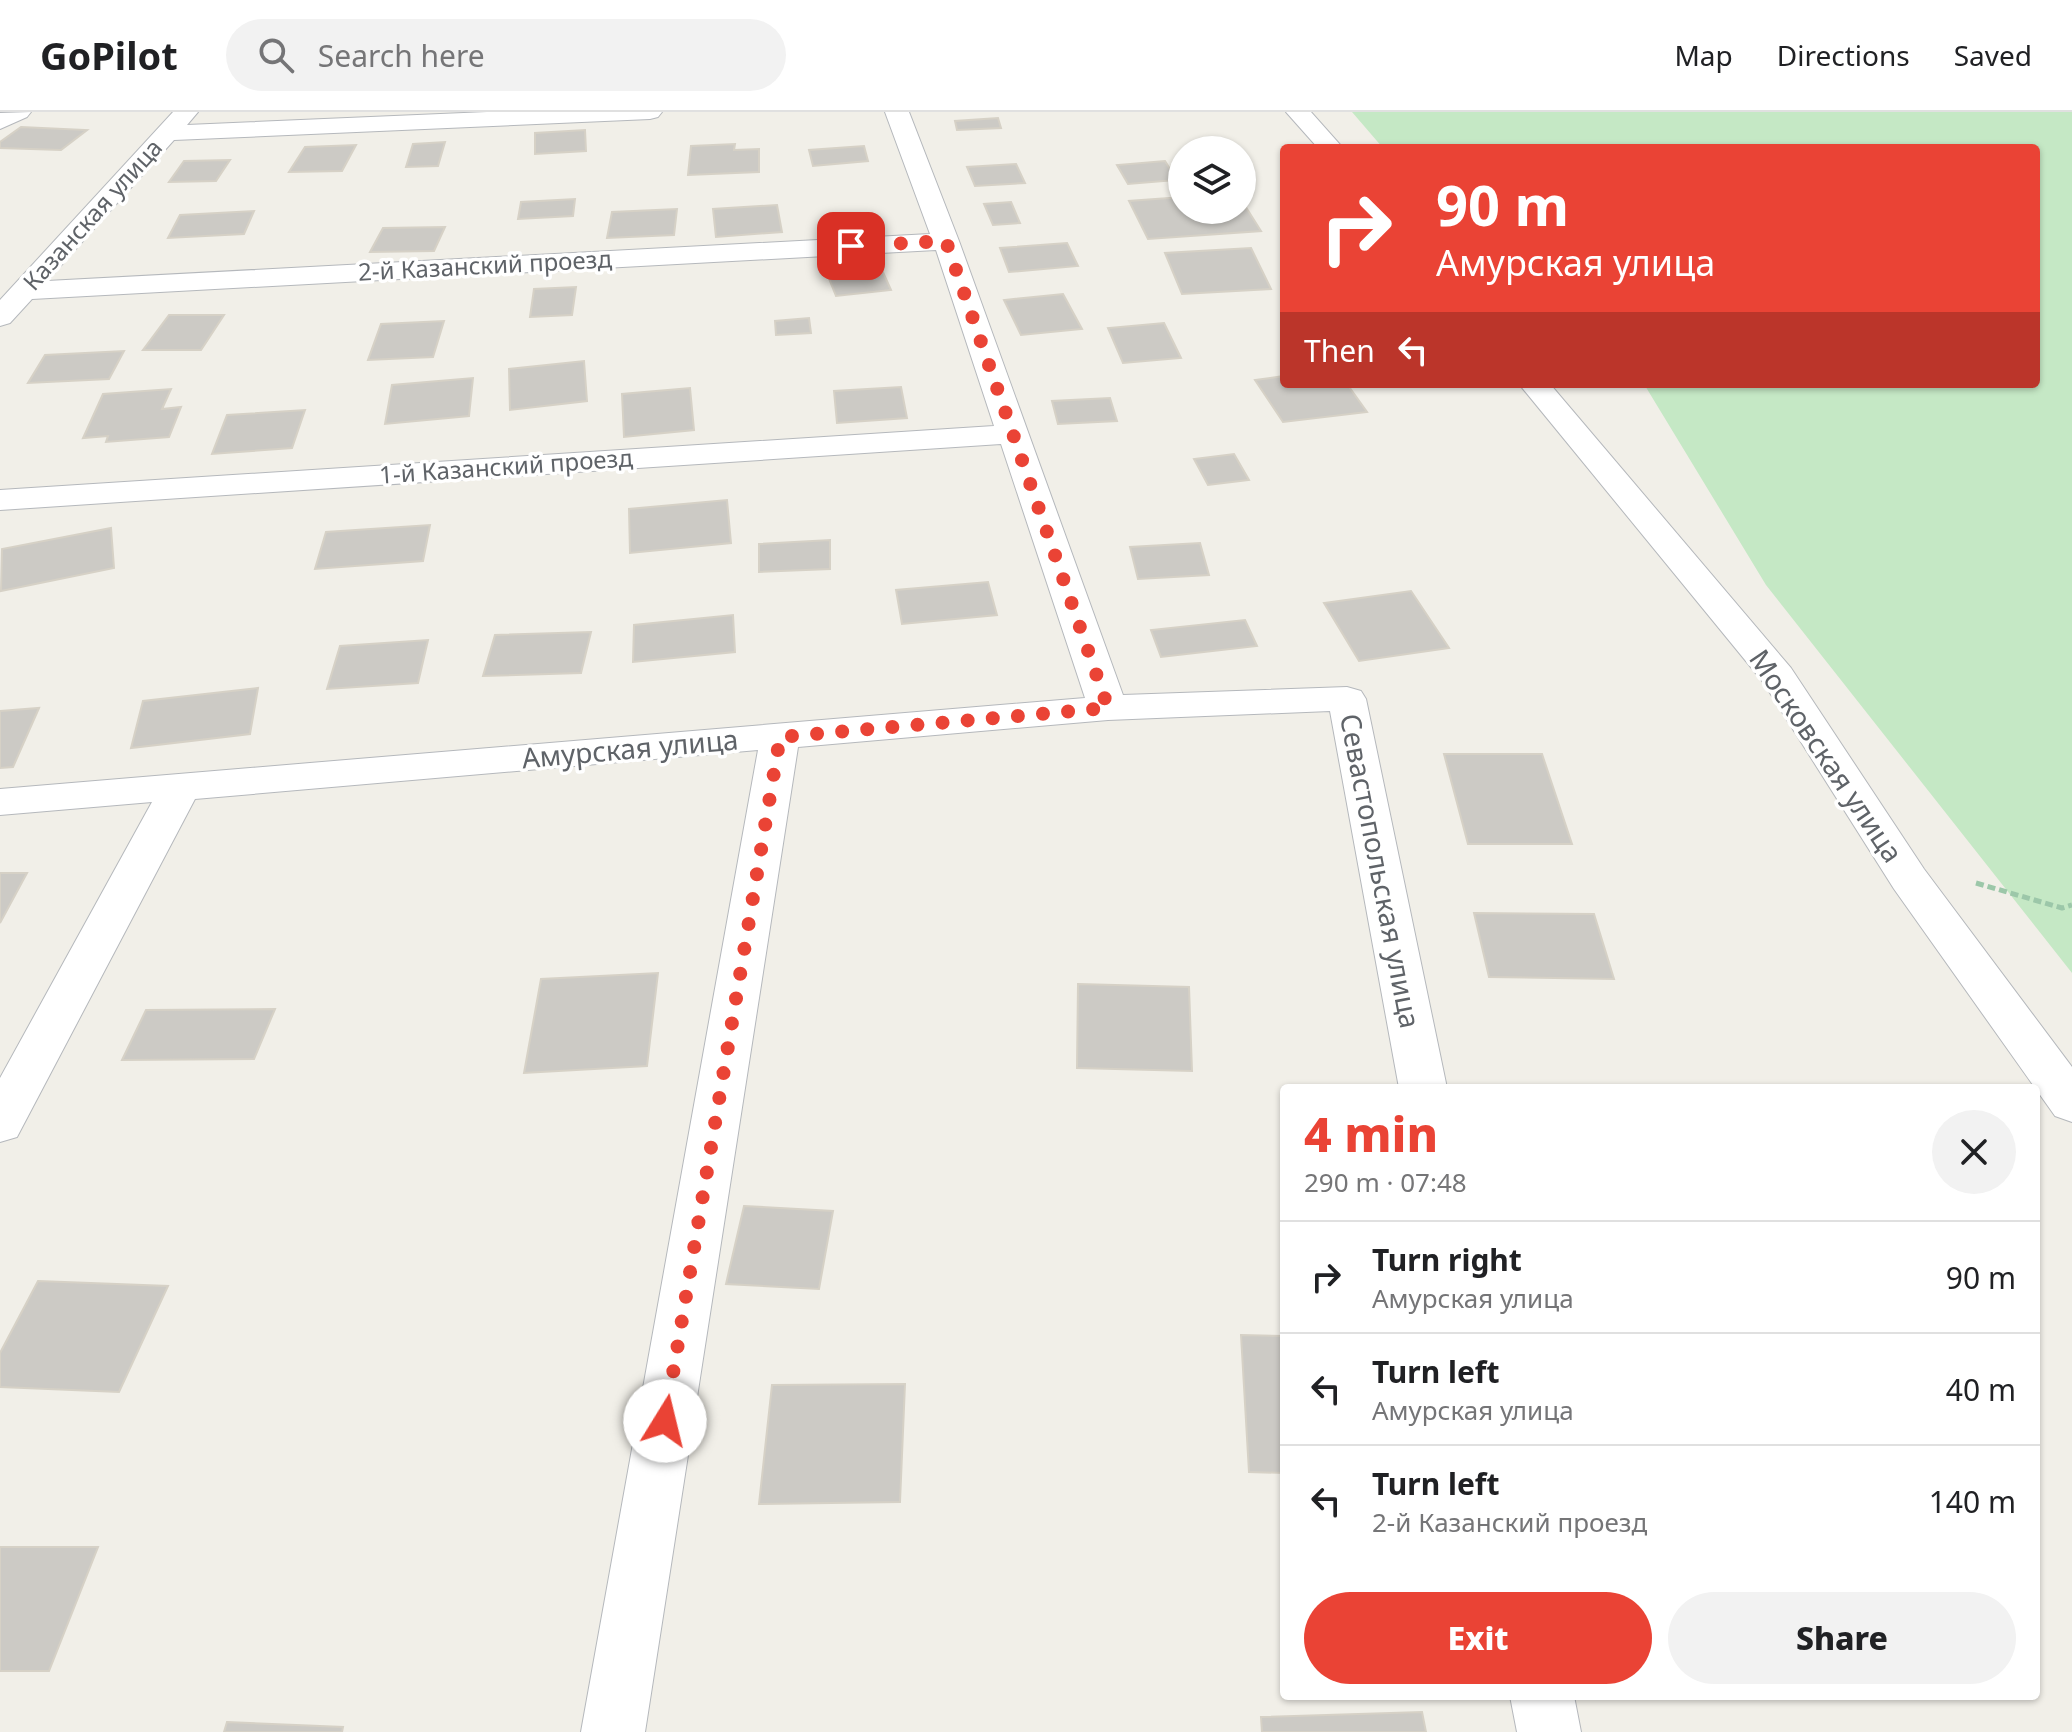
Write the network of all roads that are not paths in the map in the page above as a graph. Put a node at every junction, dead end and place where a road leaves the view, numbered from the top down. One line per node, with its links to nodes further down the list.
1 (19, 112): 6 (street)
2 (186, 112): 7 (street, Казанская улица)
3 (650, 112): 7 (street)
4 (897, 112): 9 (street)
5 (1298, 112): 8 (street)
6 (0, 122)
7 (168, 133): 10 (street, Казанская улица)
8 (1327, 144)
9 (946, 241): 10 (street, 2-й Казанский проезд); 13 (street)
10 (25, 291): 11 (street, Казанская улица)
11 (0, 317)
12 (1537, 388): 20 (street, Московская улица)
13 (1012, 434): 14 (street, 1-й Казанский проезд); 15 (street)
14 (0, 500)
15 (1108, 708): 16 (street, Амурская улица); 19 (street, Севастопольская улица)
16 (780, 737): 17 (street, Амурская улица); 23 (street)
17 (180, 788): 18 (street, Амурская улица); 21 (street)
18 (0, 802)
19 (1422, 1084)
20 (2072, 1103)
21 (0, 1123)
22 (1543, 1700): 24 (street)
23 (613, 1732)
24 (1549, 1732)

